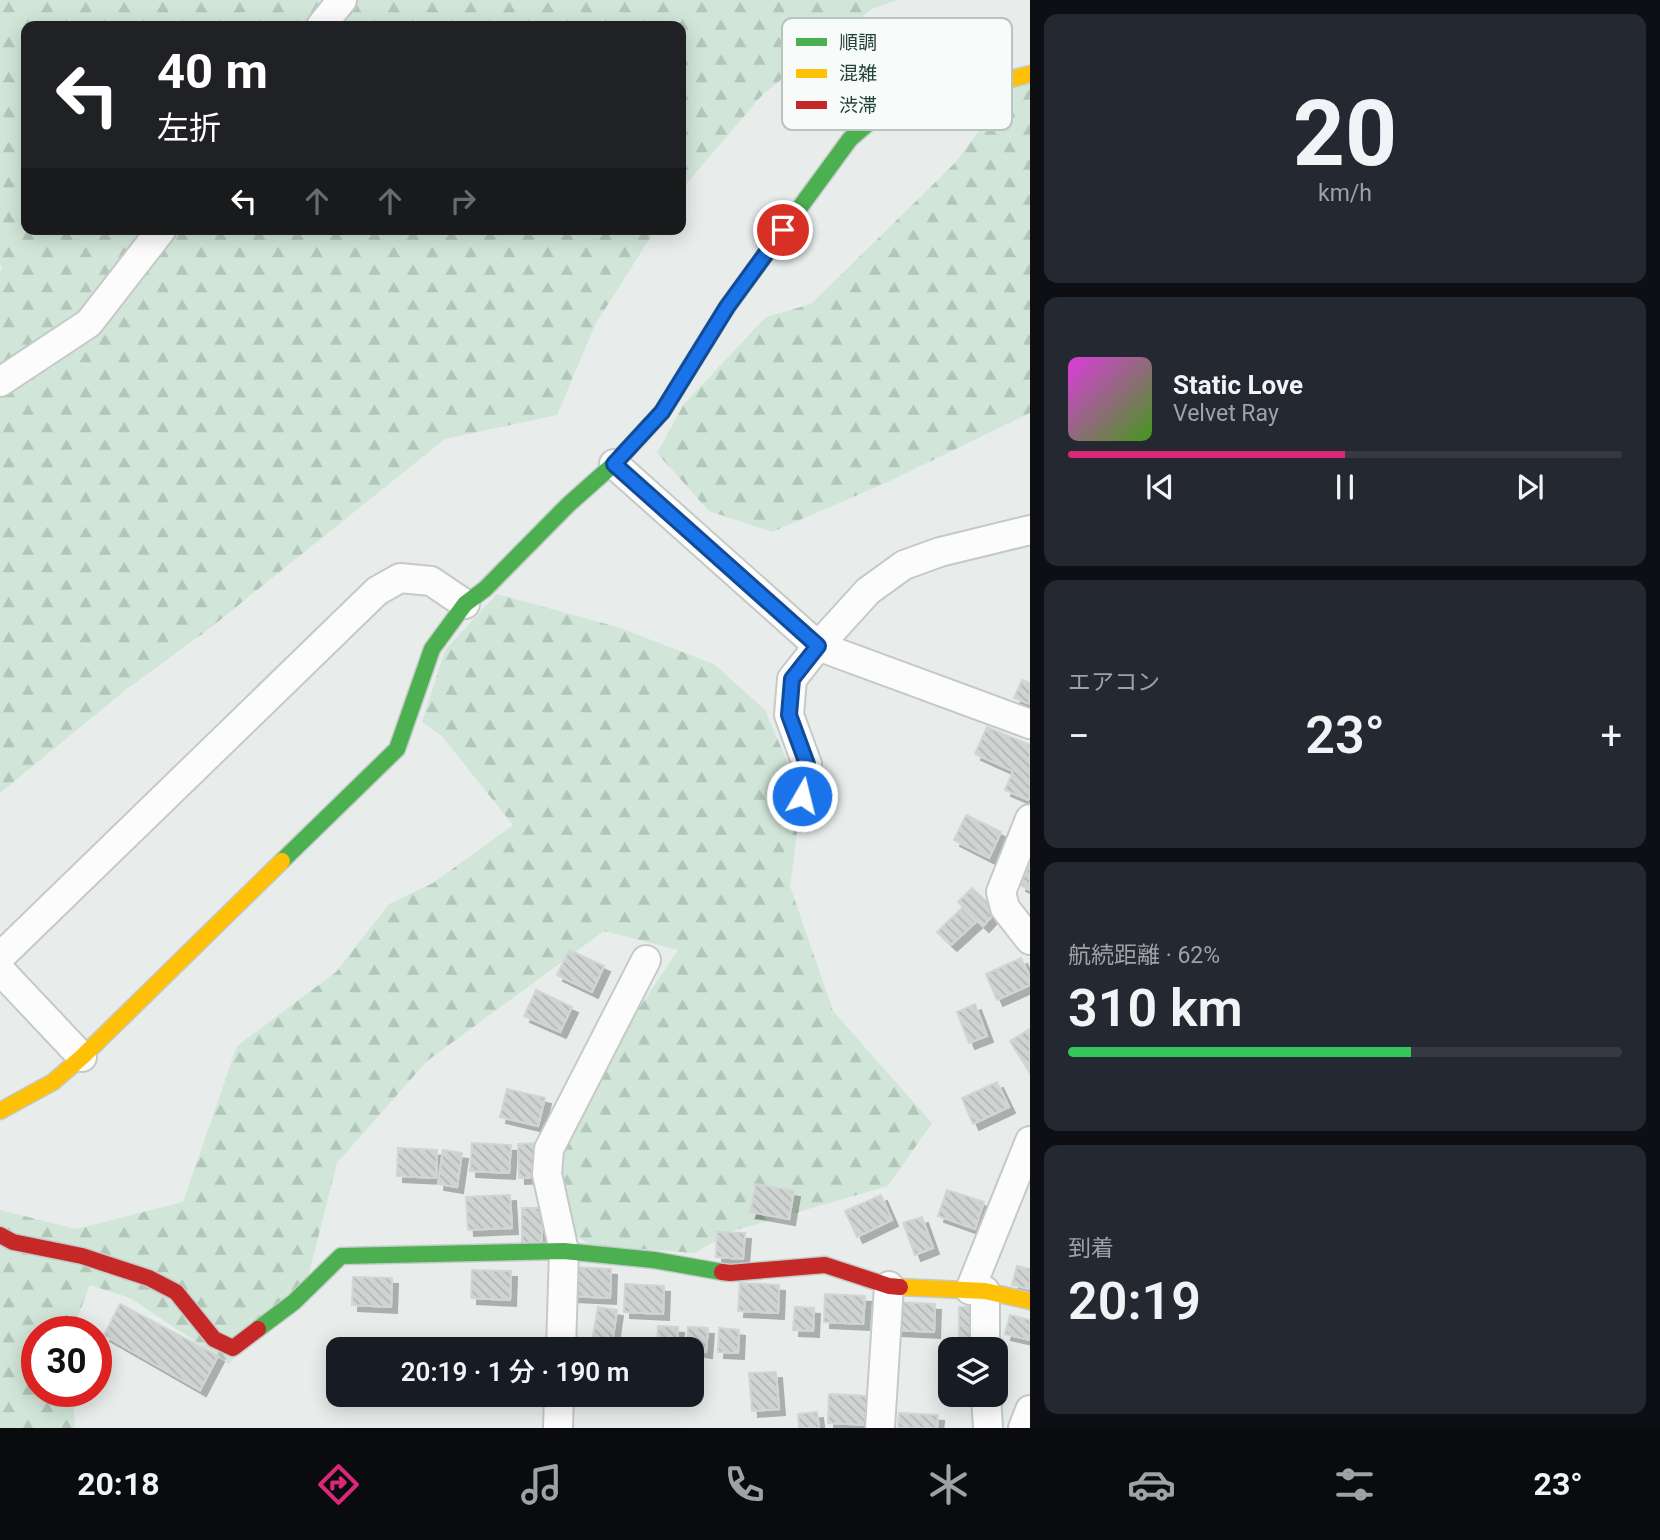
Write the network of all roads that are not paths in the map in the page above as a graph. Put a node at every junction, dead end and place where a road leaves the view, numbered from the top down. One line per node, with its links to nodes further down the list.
1 (342, 0): 2 (street)
2 (325, 21)
3 (1030, 74): 4 (street)
4 (1012, 79)
5 (860, 130): 8 (street)
6 (157, 235): 7 (street)
7 (0, 382)
8 (614, 464): 10 (street); 11 (street)
9 (1030, 530): 11 (street)
10 (465, 604): 16 (street); 19 (street)
11 (818, 646): 12 (street); 13 (street)
12 (1030, 724)
13 (802, 796)
14 (1030, 818): 15 (street)
15 (1030, 940)
16 (0, 957)
17 (646, 960): 23 (street)
18 (0, 970): 19 (street)
19 (82, 1057): 20 (street)
20 (0, 1111)
21 (1030, 1141): 25 (street)
22 (0, 1235): 23 (street)
23 (564, 1251): 24 (street); 27 (street)
24 (889, 1286): 25 (street); 33 (street)
25 (977, 1290): 26 (street); 28 (street)
26 (1030, 1301)
27 (561, 1337)
28 (983, 1337)
29 (559, 1407): 32 (street)
30 (987, 1407): 34 (street)
31 (1030, 1410): 35 (street)
32 (558, 1428)
33 (880, 1428)
34 (988, 1428)
35 (1023, 1428)

